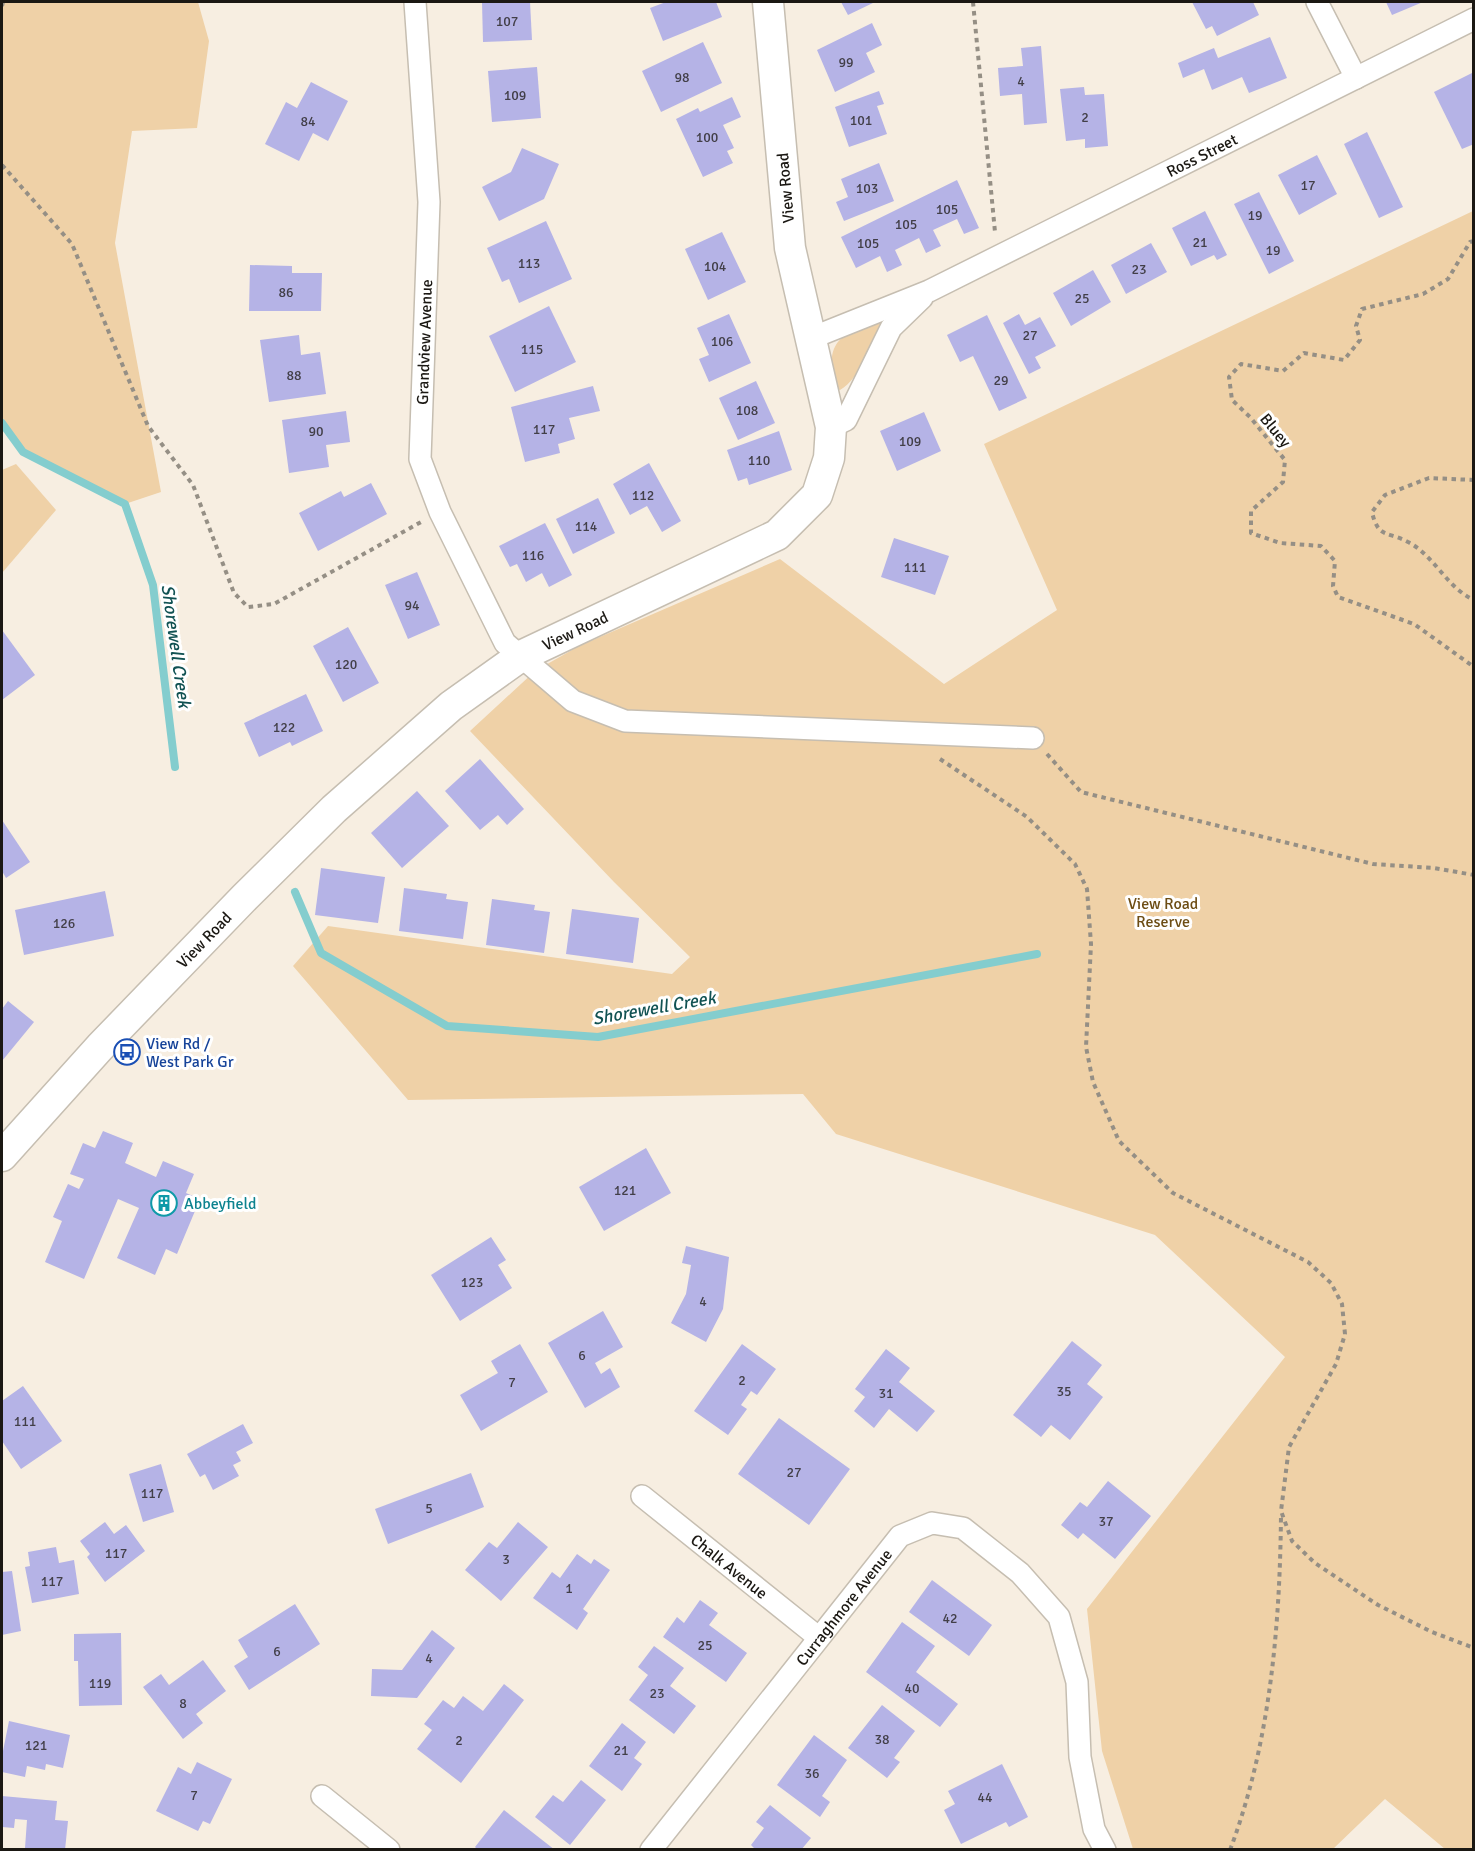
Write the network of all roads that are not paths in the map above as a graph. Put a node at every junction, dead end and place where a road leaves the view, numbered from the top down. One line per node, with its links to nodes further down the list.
1 (415, 2): 9 (street, Grandview Avenue)
2 (768, 2): 7 (street, View Road)
3 (1317, 2): 5 (street)
4 (1473, 19): 5 (street, Ross Street)
5 (1356, 78): 6 (street, Ross Street)
6 (929, 291): 7 (street, Ross Street); 8 (street, Ross Street)
7 (809, 339): 8 (street, View Road)
8 (831, 427): 9 (street, View Road)
9 (521, 656): 10 (street, Grandview Avenue); 11 (street, View Road)
10 (1033, 738)
11 (2, 1156)
12 (642, 1496): 13 (street, Chalk Avenue)
13 (818, 1637): 16 (street, Curraghmore Avenue); 17 (street, Curraghmore Avenue)
14 (321, 1796): 15 (street)
15 (389, 1850)
16 (651, 1850)
17 (1105, 1850)

